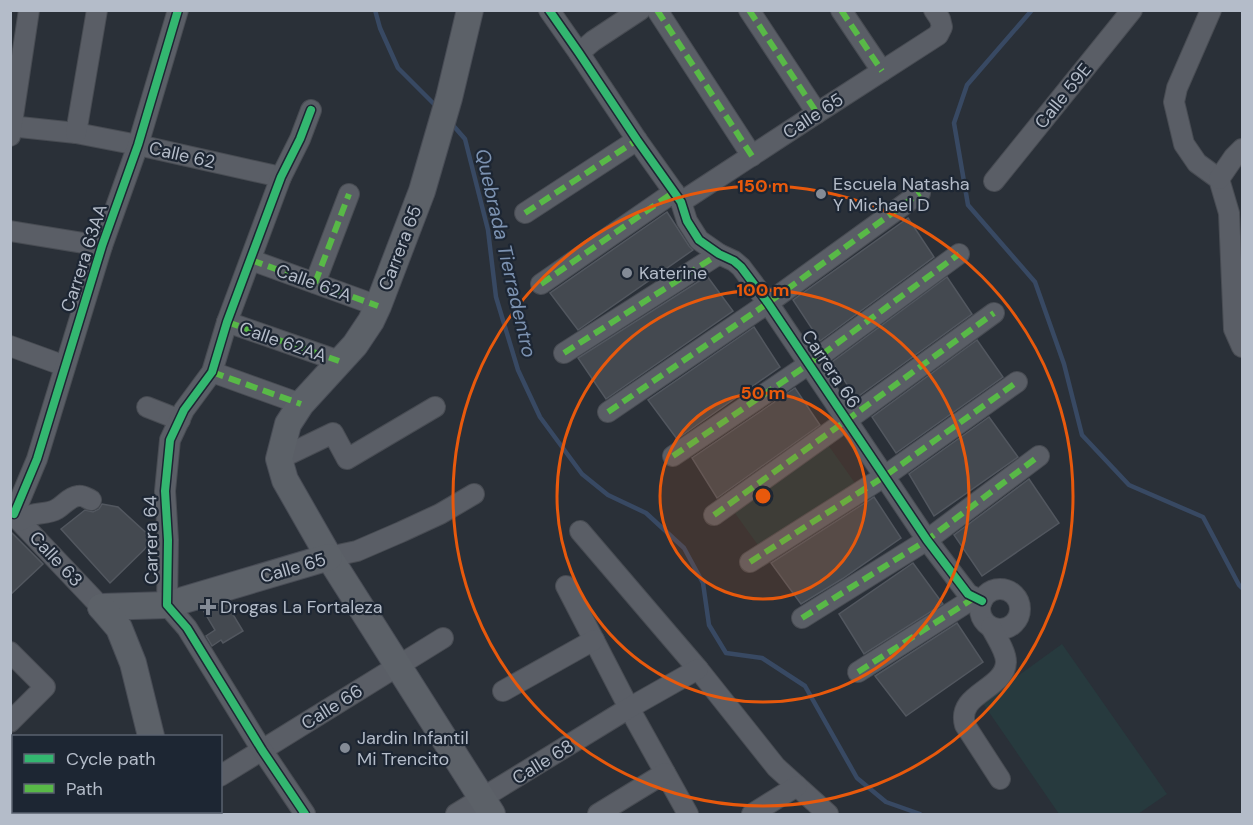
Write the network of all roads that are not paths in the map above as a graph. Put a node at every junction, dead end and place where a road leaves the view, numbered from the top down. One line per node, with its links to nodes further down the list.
1 (29, 10): 17 (street)
2 (97, 10): 18 (street)
3 (178, 10): 20 (street, Carrera 63AA)
4 (470, 10): 38 (main road, Carrera 65)
5 (549, 10): 13 (street, Carrera 66)
6 (640, 10): 13 (street)
7 (657, 10): 22 (street)
8 (749, 10): 16 (street)
9 (842, 10): 14 (street)
10 (1131, 10): 25 (street, Calle 59E)
11 (1211, 10): 24 (street)
12 (938, 19): 14 (street, Calle 65)
13 (579, 53): 19 (street, Carrera 66)
14 (882, 71): 16 (street, Calle 65)
15 (310, 110): 23 (street, Carrera 64)
16 (817, 112): 22 (street, Calle 65)
17 (11, 130): 18 (street, Calle 62)
18 (76, 133): 20 (street, Calle 62)
19 (637, 140): 28 (street, Carrera 66); 29 (street)
20 (138, 145): 23 (street, Calle 62); 31 (street, Carrera 63AA)
21 (1242, 149): 24 (street)
22 (752, 156): 28 (street, Calle 65)
23 (281, 177): 34 (street, Carrera 64)
24 (1219, 178): 42 (street)
25 (994, 181)
26 (920, 193): 37 (street)
27 (349, 194): 35 (street)
28 (678, 197): 32 (street, Carrera 66); 36 (street, Calle 65)
29 (525, 213)
30 (10, 231): 31 (street)
31 (102, 246): 46 (street, Carrera 63AA)
32 (719, 254): 37 (street, Carrera 66); 43 (street)
33 (959, 254): 45 (street)
34 (250, 260): 35 (street, Calle 62A); 40 (street, Carrera 64)
35 (315, 283): 38 (street, Calle 62A)
36 (542, 284)
37 (768, 303): 45 (street, Carrera 66); 52 (street)
38 (378, 306): 44 (main road, Carrera 65)
39 (994, 313): 54 (street)
40 (227, 322): 44 (street, Calle 62AA); 47 (street, Carrera 64)
41 (10, 346): 46 (street)
42 (1242, 347)
43 (564, 353)
44 (339, 361): 49 (main road, Carrera 65)
45 (809, 364): 54 (street, Carrera 66); 55 (street)
46 (65, 366): 61 (street, Carrera 63AA)
47 (212, 372): 49 (street); 53 (street, Carrera 64)
48 (1017, 382): 58 (street)
49 (302, 404): 57 (main road, Carrera 65)
50 (147, 407): 53 (street)
51 (435, 407): 57 (street)
52 (608, 411)
53 (180, 420): 69 (street, Carrera 64)
54 (847, 420): 58 (street, Carrera 66); 62 (street)
55 (673, 456)
56 (1039, 456): 64 (street)
57 (279, 459): 65 (main road)
58 (885, 476): 64 (street, Carrera 66); 66 (street)
59 (474, 494): 65 (street, Calle 65)
60 (91, 500): 61 (street)
61 (15, 515): 70 (street, Calle 63)
62 (714, 515)
63 (580, 531): 77 (street)
64 (927, 540): 68 (street, Carrera 66); 71 (street)
65 (329, 557): 69 (main road, Calle 65); 76 (main road)
66 (750, 562)
67 (566, 586): 74 (street)
68 (978, 599): 72 (street); 72 (street); 78 (street)
69 (167, 604): 70 (main road, Calle 65); 83 (street, Carrera 64)
70 (101, 607): 82 (main road)
71 (802, 618)
72 (991, 627): 86 (street)
73 (443, 638): 76 (street, Calle 66)
74 (594, 640): 79 (street); 80 (street)
75 (10, 652): 81 (street)
76 (397, 666): 83 (street, Calle 66); 88 (main road)
77 (698, 669): 80 (street, Calle 68); 87 (street)
78 (858, 672)
79 (503, 691)
80 (629, 708): 84 (street); 88 (street, Calle 68)
81 (10, 722)
82 (151, 735)
83 (262, 750): 85 (street, Calle 66); 89 (street, Carrera 64)
84 (665, 773): 91 (street); 92 (street)
85 (222, 775)
86 (1000, 778)
87 (797, 786): 93 (street); 94 (street)
88 (487, 807): 90 (street, Calle 68)
89 (305, 814)
90 (456, 814)
91 (598, 814)
92 (688, 814)
93 (752, 814)
94 (828, 814)

